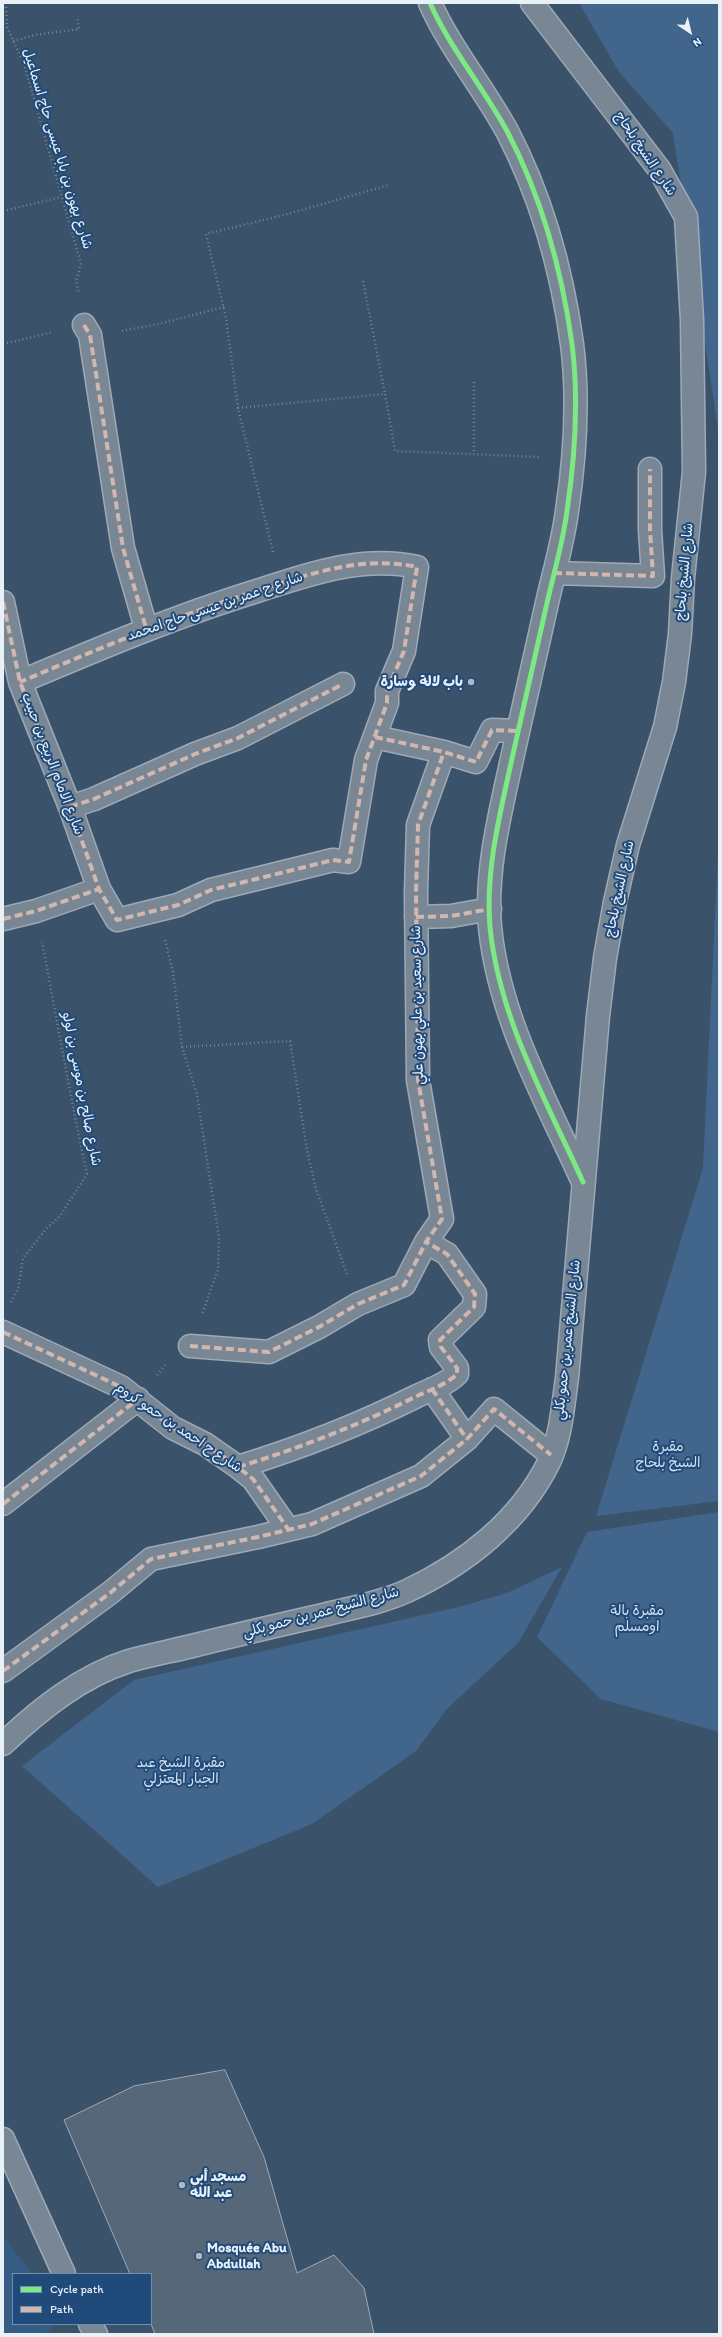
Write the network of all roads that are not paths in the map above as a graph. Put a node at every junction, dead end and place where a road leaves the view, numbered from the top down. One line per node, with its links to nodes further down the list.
1 (430, 3): 5 (street)
2 (532, 3): 18 (street, شارع الشيخ بلحاج)
3 (87, 330): 7 (street)
4 (650, 469): 5 (street)
5 (554, 572): 10 (street)
6 (3, 602): 8 (street, شارع الامام الربيع بن حبيب)
7 (146, 628): 8 (street, شارع ح عمر بن عيسى حاج امحمد); 11 (street, شارع ح عمر بن عيسى حاج امحمد)
8 (20, 682): 13 (street, شارع الامام الربيع بن حبيب)
9 (343, 684): 13 (street)
10 (518, 731): 12 (street); 15 (street)
11 (375, 737): 12 (street); 14 (street, شارع الامام الربيع بن حبيب)
12 (444, 752): 16 (street, شارع سعيد بن علي بهون علي)
13 (70, 807): 14 (street, شارع الامام الربيع بن حبيب)
14 (99, 889): 17 (street)
15 (490, 909): 16 (street); 18 (street)
16 (416, 917): 19 (street, شارع سعيد بن علي بهون علي)
17 (3, 919)
18 (583, 1182): 25 (street, شارع الشيخ عمر بن حمو بكلي)
19 (426, 1242): 21 (street, شارع سعيد بن علي بهون علي); 22 (street)
20 (3, 1332): 23 (street, شارع ح احمد بن حمو كروم)
21 (190, 1346)
22 (432, 1389): 24 (street); 26 (street)
23 (138, 1399): 26 (street, شارع ح احمد بن حمو كروم); 27 (street)
24 (468, 1439): 25 (street); 28 (street)
25 (551, 1455): 30 (street, شارع الشيخ عمر بن حمو بكلي)
26 (238, 1466): 28 (street, شارع ح احمد بن حمو كروم)
27 (3, 1504)
28 (288, 1529): 29 (street)
29 (3, 1671)
30 (3, 1744)
31 (3, 2140): 32 (street)
32 (64, 2273)
33 (91, 2325): 34 (street)
34 (96, 2334)

